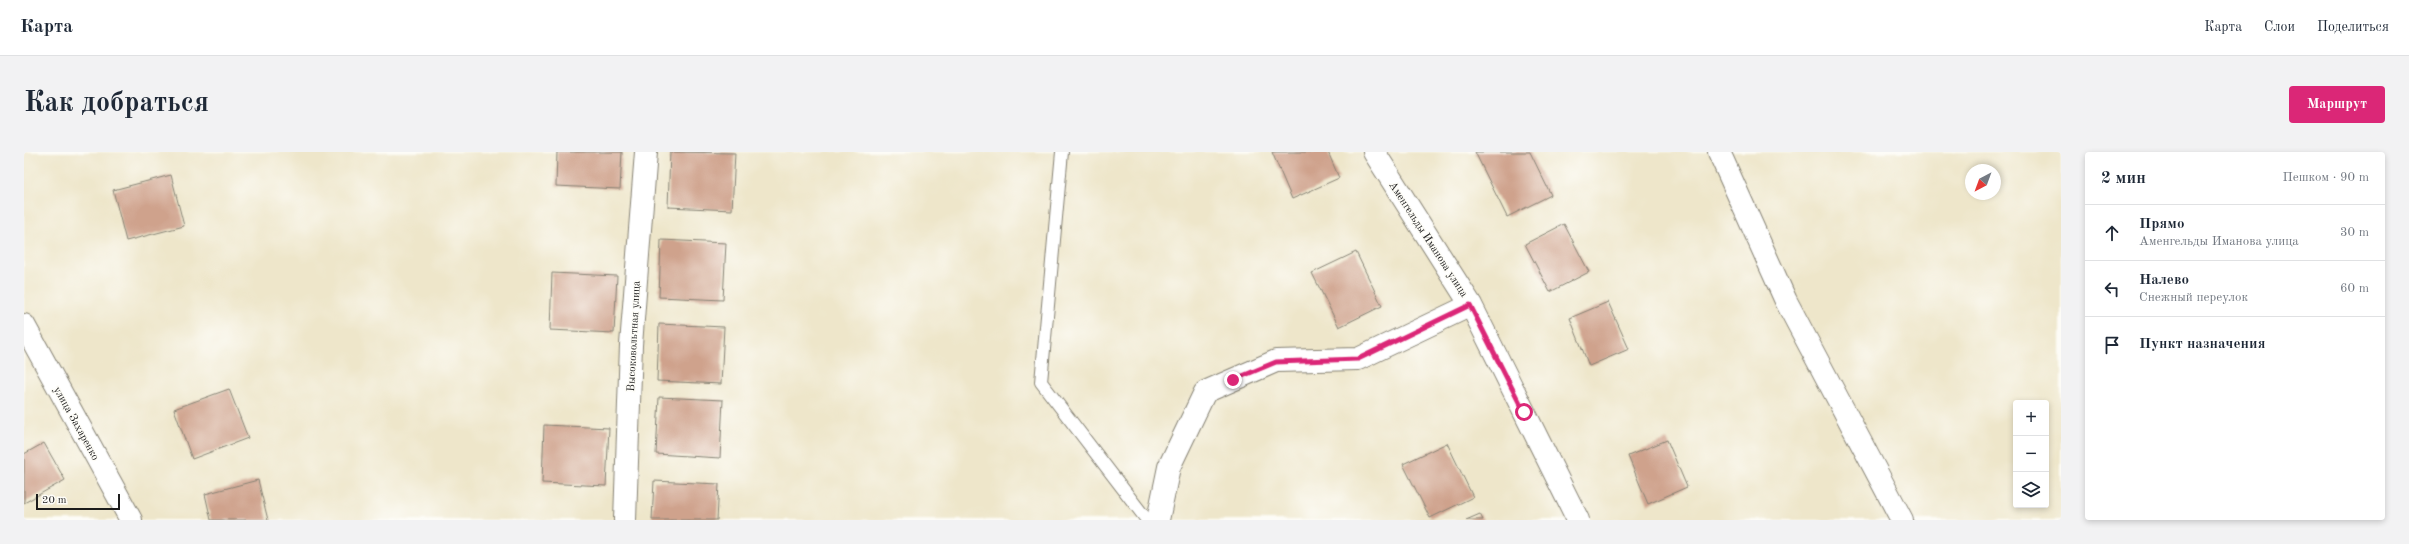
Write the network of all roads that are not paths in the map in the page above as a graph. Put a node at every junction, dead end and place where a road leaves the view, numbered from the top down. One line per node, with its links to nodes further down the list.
1 (646, 152): 8 (street, Высоковольтная улица)
2 (1062, 152): 9 (lane)
3 (1374, 152): 5 (street, Аменгельды Иманова улица)
4 (1719, 152): 12 (street)
5 (1470, 305): 10 (street); 11 (street, Аменгельды Иманова улица)
6 (24, 325): 7 (street, улица Захаренко)
7 (131, 520)
8 (625, 520)
9 (1147, 520)
10 (1158, 520)
11 (1578, 520)
12 (1902, 520)

